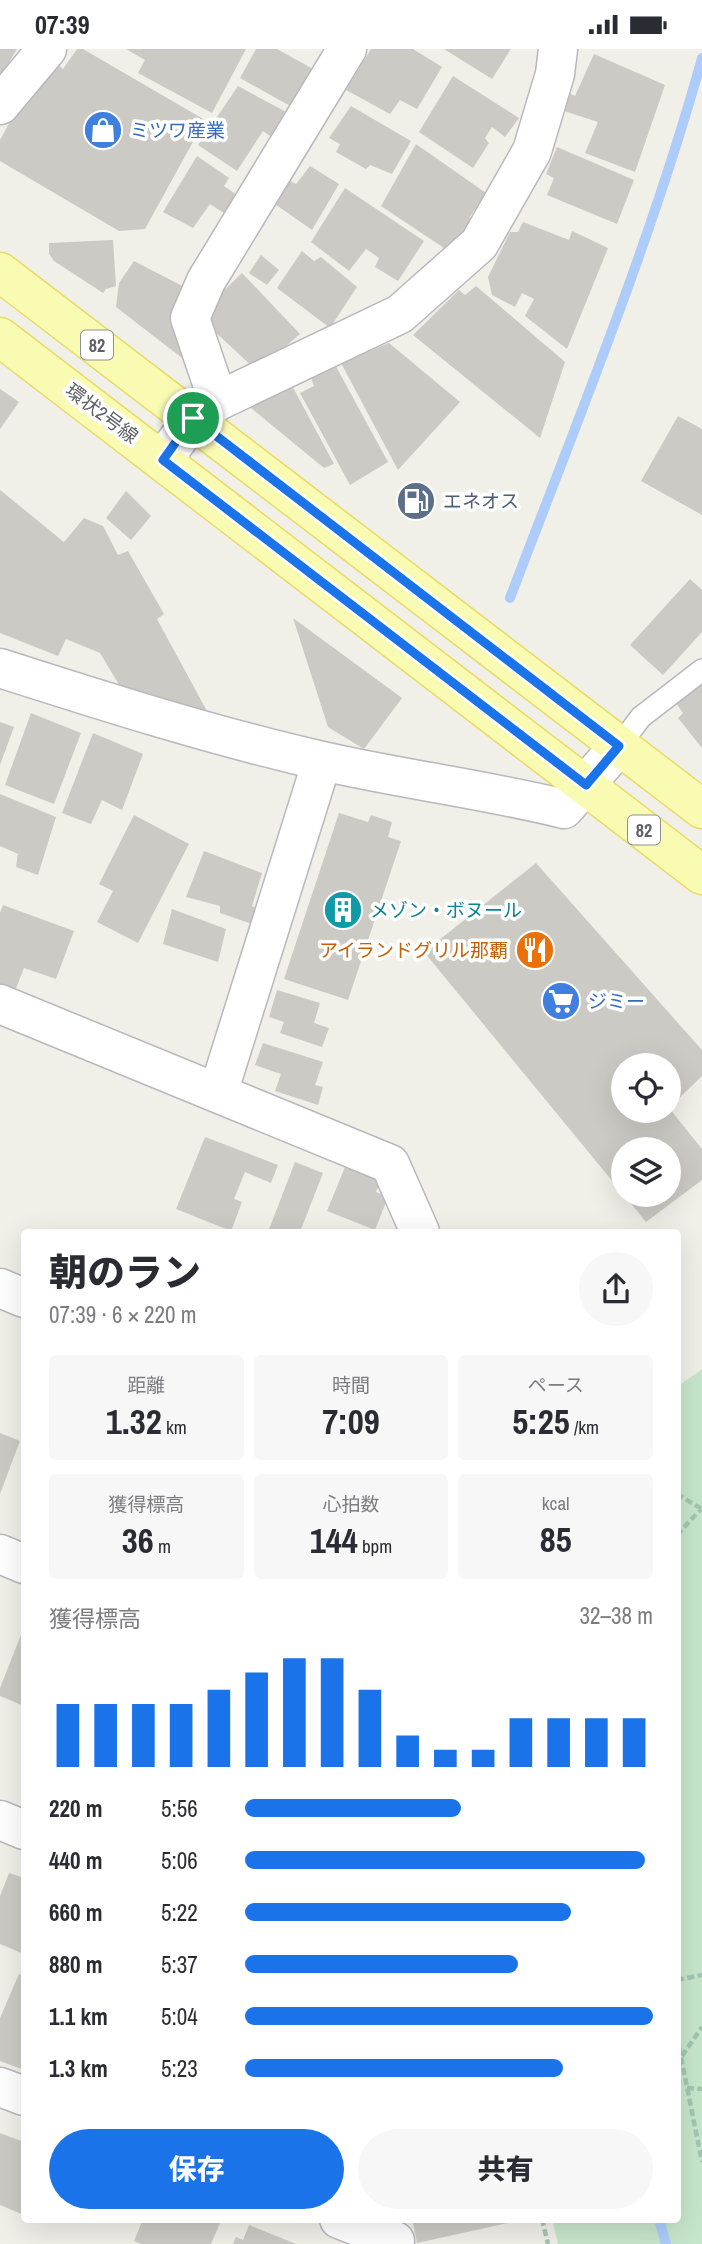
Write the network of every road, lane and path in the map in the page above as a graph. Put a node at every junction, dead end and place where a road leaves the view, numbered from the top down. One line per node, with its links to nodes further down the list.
1 (47, 49): 4 (street)
2 (347, 49): 7 (street)
3 (558, 49): 7 (street)
4 (0, 105)
5 (0, 272): 7 (main road, 82)
6 (0, 337): 8 (main road, 環状2号線 / 82)
7 (206, 410): 8 (street); 11 (main road, 82)
8 (163, 460): 13 (main road, 環状2号線 / 82)
9 (0, 668): 12 (street)
10 (702, 670): 11 (lane)
11 (619, 746): 13 (street); 14 (main road, 82)
12 (322, 761): 13 (street); 17 (street)
13 (586, 785): 15 (main road, 環状2号線 / 82)
14 (702, 809)
15 (702, 875)
16 (0, 1004): 17 (street)
17 (218, 1093): 18 (street)
18 (419, 1229)
19 (0, 1288): 20 (street)
20 (21, 1297)
21 (681, 1496): 22 (path)
22 (701, 1509): 23 (path)
23 (681, 1531)
24 (0, 1554): 25 (street)
25 (21, 1563)
26 (0, 1820): 27 (street)
27 (21, 1829)
28 (702, 1975): 29 (path)
29 (681, 1979)
30 (702, 2027): 31 (path)
31 (681, 2057): 33 (path)
32 (0, 2087): 35 (street)
33 (687, 2088): 34 (path); 36 (path)
34 (702, 2089)
35 (21, 2096)
36 (702, 2162)
37 (352, 2223): 39 (street)
38 (543, 2223): 40 (path)
39 (393, 2235)
40 (548, 2244)

